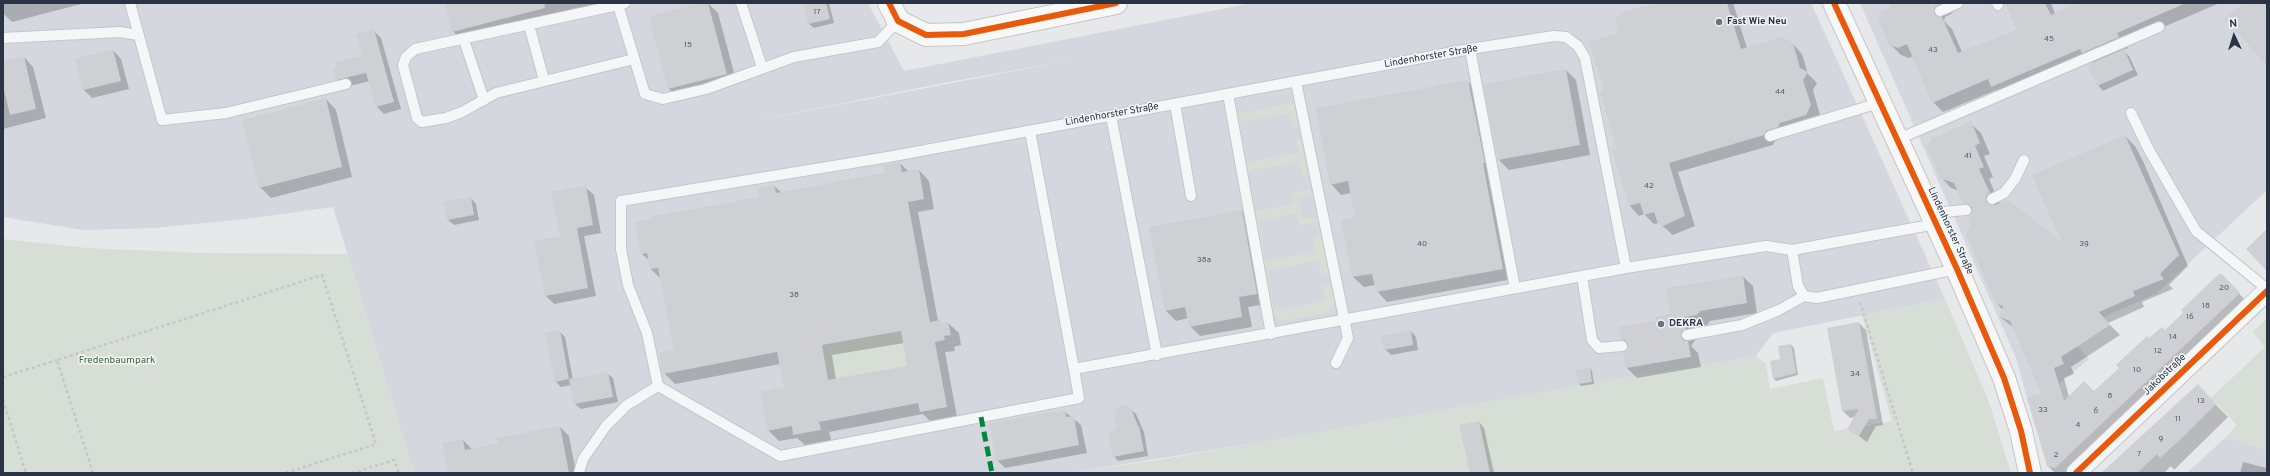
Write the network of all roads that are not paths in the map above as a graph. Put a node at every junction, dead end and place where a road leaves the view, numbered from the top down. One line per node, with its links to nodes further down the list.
1 (130, 3): 11 (lane)
2 (742, 3): 16 (lane)
3 (1116, 3): 8 (street)
4 (1834, 3): 22 (street, Lindenhorster Straße)
5 (1958, 3): 7 (lane)
6 (621, 4): 9 (lane); 15 (lane)
7 (1940, 11)
8 (893, 12): 16 (lane)
9 (529, 25): 13 (lane); 17 (lane)
10 (2159, 27): 28 (lane)
11 (138, 35): 12 (lane); 19 (lane)
12 (3, 38)
13 (464, 40): 21 (lane); 21 (lane)
14 (1470, 49): 18 (lane, Lindenhorster Straße); 35 (lane, Lindenhorster Straße); 38 (lane)
15 (634, 59): 16 (lane); 17 (lane)
16 (762, 67)
17 (544, 80): 21 (lane)
18 (1296, 82): 20 (lane, Lindenhorster Straße); 41 (lane)
19 (346, 84)
20 (1228, 94): 23 (lane, Lindenhorster Straße); 42 (lane)
21 (484, 100)
22 (1879, 103): 27 (lane); 28 (street, Lindenhorster Straße)
23 (1175, 104): 25 (lane, Lindenhorster Straße); 30 (lane)
24 (2131, 113): 39 (lane)
25 (1111, 116): 26 (lane, Lindenhorster Straße); 45 (lane)
26 (1030, 131): 47 (lane); 48 (lane, Lindenhorster Straße)
27 (1770, 136)
28 (1896, 140): 33 (street, Lindenhorster Straße)
29 (2024, 160): 31 (lane)
30 (1191, 196)
31 (1992, 199)
32 (1966, 210): 33 (lane)
33 (1934, 219): 34 (lane, Lindenhorster Straße); 36 (street, Lindenhorster Straße)
34 (1792, 250): 35 (lane, Lindenhorster Straße); 40 (lane)
35 (1626, 268): 37 (lane, Lindenhorster Straße)
36 (1957, 269): 40 (lane, Lindenhorster Straße); 50 (street, Lindenhorster Straße)
37 (1582, 276): 38 (lane, Lindenhorster Straße); 44 (lane)
38 (1515, 288): 41 (lane, Lindenhorster Straße)
39 (2267, 290): 51 (street, Jakobstraße)
40 (1804, 296): 43 (lane)
41 (1345, 320): 42 (lane, Lindenhorster Straße); 46 (lane)
42 (1272, 334): 45 (lane, Lindenhorster Straße)
43 (1687, 335)
44 (1622, 346)
45 (1157, 355): 47 (lane, Lindenhorster Straße)
46 (1336, 363)
47 (1074, 369): 48 (lane)
48 (658, 386): 49 (lane)
49 (579, 473)
50 (2030, 473)
51 (2076, 473)

